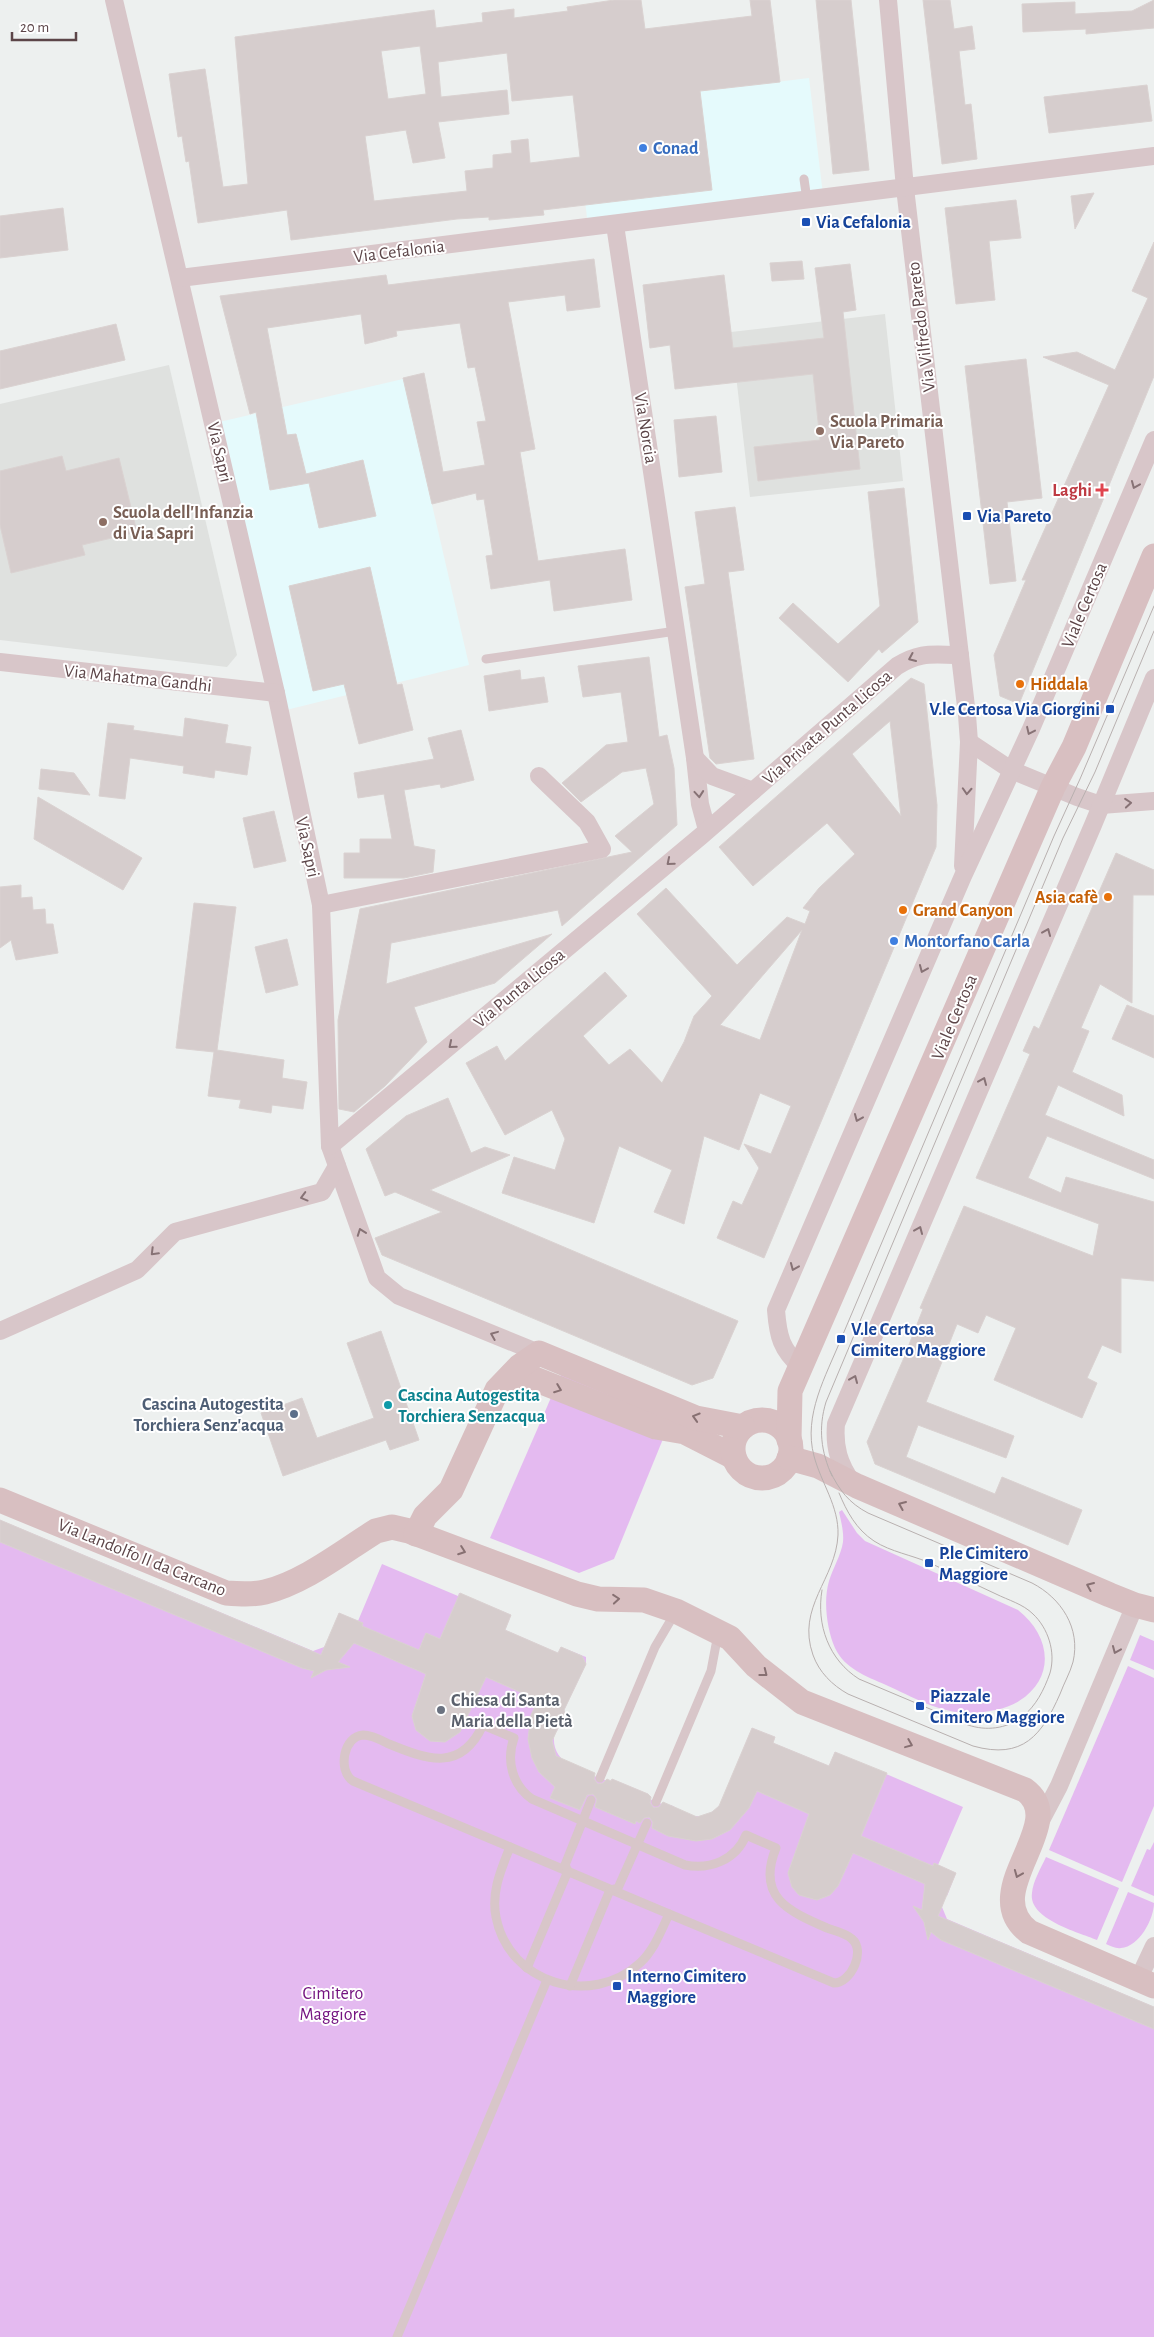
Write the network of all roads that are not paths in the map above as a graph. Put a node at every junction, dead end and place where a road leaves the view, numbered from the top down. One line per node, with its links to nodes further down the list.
1 (114, 0): 8 (street, Via Sapri)
2 (888, 0): 5 (street, Via Vilfredo Pareto)
3 (1154, 156): 5 (street, Via Cefalonia)
4 (804, 179): 6 (lane)
5 (905, 188): 6 (street, Via Cefalonia); 12 (street, Via Vilfredo Pareto)
6 (807, 200): 7 (street, Via Cefalonia)
7 (615, 225): 8 (street, Via Cefalonia); 11 (street, Via Norcia)
8 (180, 278): 16 (street, Via Sapri)
9 (1154, 440): 19 (street, Viale Certosa, one-way to 19)
10 (1154, 556): 21 (main road, Viale Certosa)
11 (676, 631): 13 (lane); 18 (street, Via Norcia)
12 (960, 655): 17 (street, Via Vilfredo Pareto); 22 (street, Via Privata Punta Licosa, one-way to 22)
13 (486, 659)
14 (0, 662): 16 (street, Via Mahatma Gandhi)
15 (1154, 678): 24 (street)
16 (276, 693): 27 (street, Via Sapri)
17 (969, 742): 19 (street); 26 (street, Viale Certosa, one-way to 26)
18 (696, 758): 22 (street); 25 (street, Via Norcia, one-way to 25)
19 (1011, 770): 21 (street); 26 (street, Viale Certosa)
20 (539, 776): 27 (street)
21 (1053, 788): 24 (street); 32 (main road, Viale Certosa)
22 (753, 790): 25 (street, Via Privata Punta Licosa)
23 (1154, 801): 24 (street, one-way to 23)
24 (1101, 804): 38 (street, one-way to 24)
25 (707, 830): 28 (street, Via Punta Licosa, one-way to 28)
26 (963, 876): 32 (street, Viale Certosa, one-way to 32)
27 (320, 905): 28 (street, Via Sapri)
28 (330, 1146): 29 (street, Via Sapri)
29 (337, 1166): 30 (street, one-way to 30); 31 (street, one-way to 29)
30 (0, 1331)
31 (539, 1353): 33 (main road); 35 (main road, one-way to 31)
32 (802, 1368): 34 (main road, Viale Certosa)
33 (512, 1375): 37 (main road, one-way to 37); 40 (main road)
34 (790, 1391): 35 (main road, Viale Certosa); 36 (main road, Viale Certosa)
35 (751, 1424): 36 (main road); 37 (main road)
36 (789, 1449): 37 (main road); 38 (main road)
37 (734, 1457)
38 (852, 1482): 41 (main road, one-way to 38)
39 (0, 1500): 40 (main road, Via Landolfo II da Carcano)
40 (416, 1534): 42 (main road, one-way to 42)
41 (1144, 1608): 49 (street, one-way to 49)
42 (676, 1611): 43 (main road); 44 (lane)
43 (718, 1631): 46 (lane); 49 (main road, one-way to 49)
44 (600, 1778)
45 (591, 1800): 47 (lane)
46 (656, 1802)
47 (583, 1822): 50 (lane); 51 (lane); 52 (lane)
48 (647, 1824): 50 (lane)
49 (1036, 1829): 58 (main road, one-way to 58)
50 (638, 1845): 53 (lane); 54 (lane)
51 (510, 1847): 52 (lane); 56 (lane)
52 (568, 1872): 53 (lane); 56 (lane)
53 (610, 1890): 54 (lane); 59 (lane)
54 (669, 1914): 59 (lane)
55 (1154, 1946): 58 (street)
56 (527, 1968): 57 (lane)
57 (547, 1980): 59 (lane); 60 (lane)
58 (1146, 1983)
59 (570, 1986)
60 (397, 2337)

